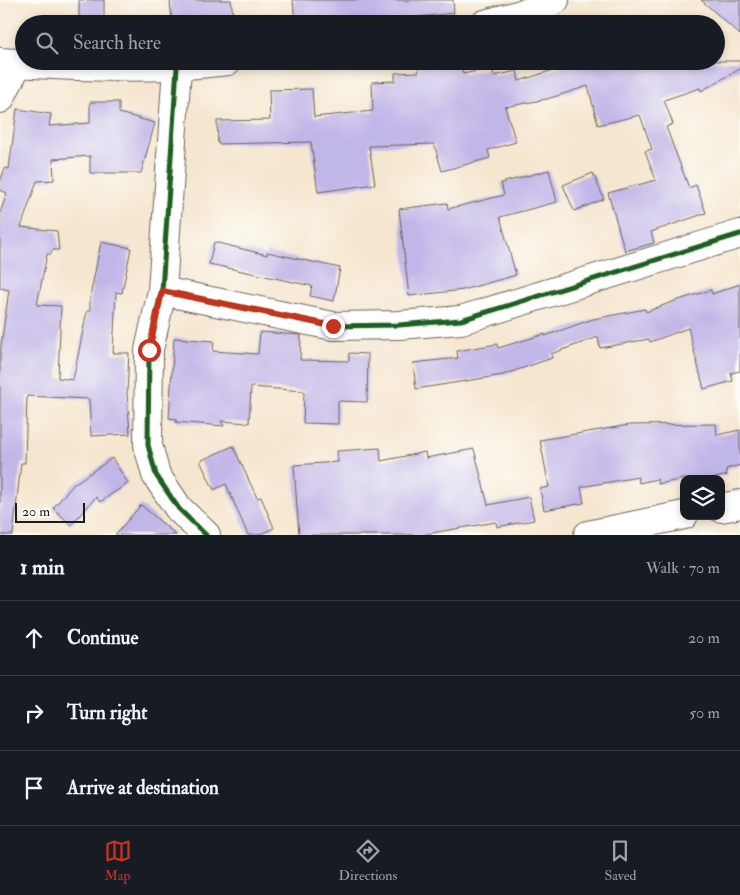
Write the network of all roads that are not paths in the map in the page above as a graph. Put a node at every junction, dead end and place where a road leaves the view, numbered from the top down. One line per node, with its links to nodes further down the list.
1 (555, 0): 2 (street)
2 (518, 15)
3 (9, 62): 5 (street)
4 (177, 70): 7 (street)
5 (0, 99)
6 (740, 234): 7 (street)
7 (162, 291): 11 (street)
8 (740, 504): 9 (street)
9 (725, 507)
10 (680, 516): 12 (street)
11 (206, 535)
12 (588, 535)

